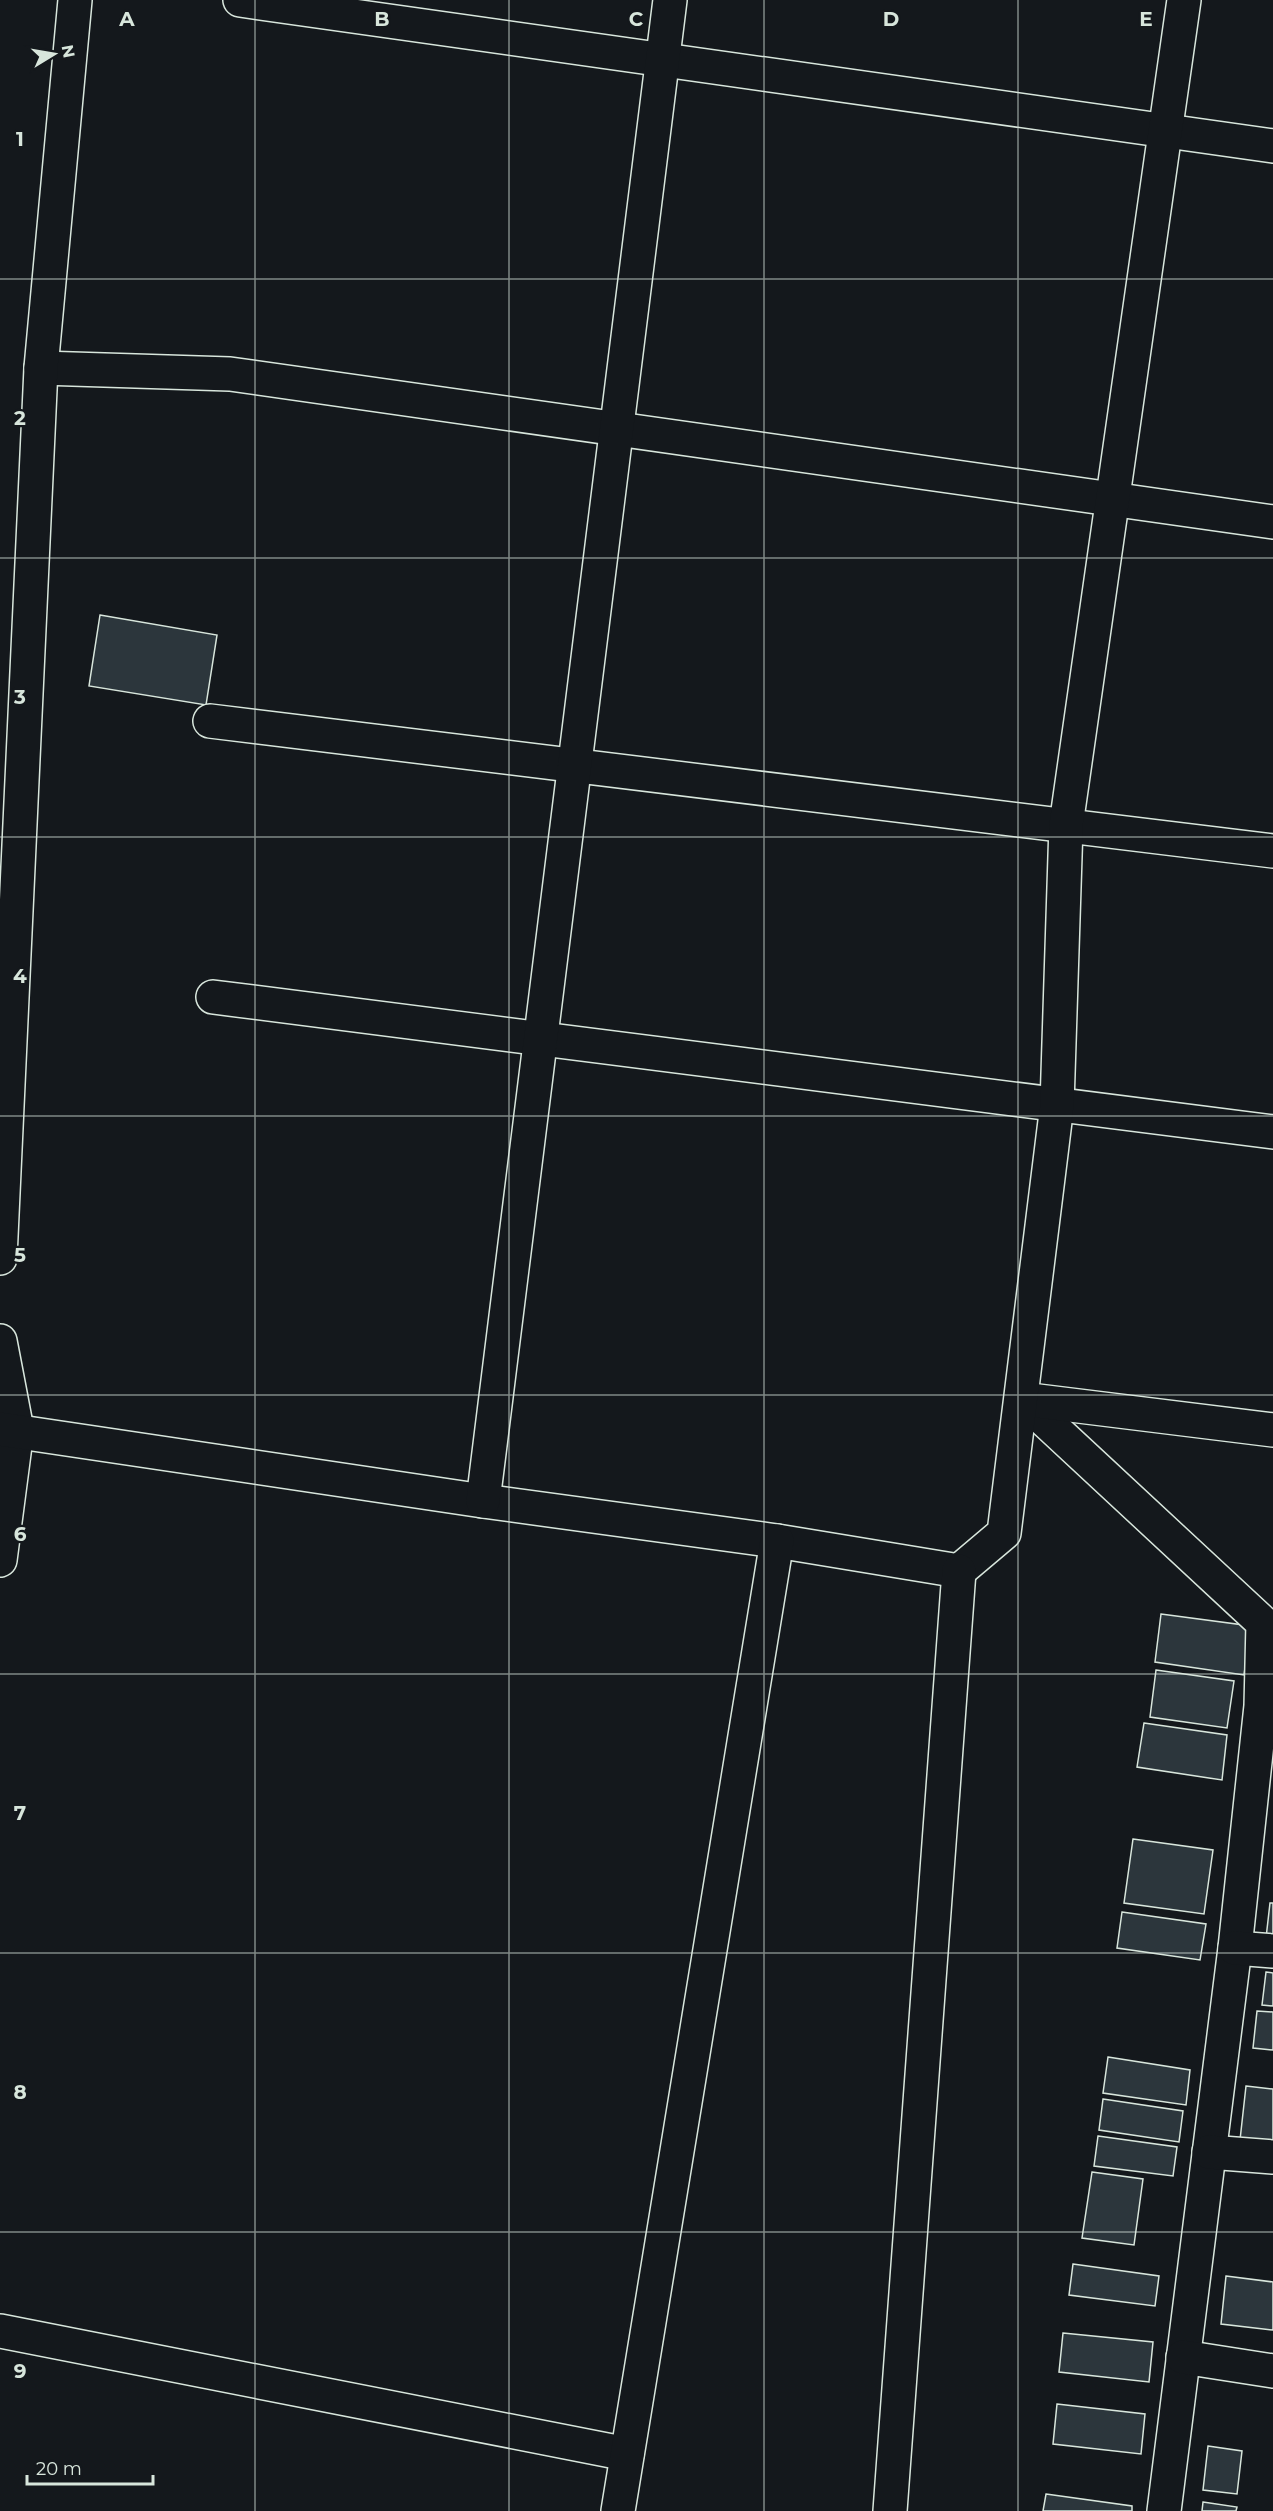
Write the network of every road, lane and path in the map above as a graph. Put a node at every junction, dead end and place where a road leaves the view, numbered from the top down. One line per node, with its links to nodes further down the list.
1 (75, 0): 8 (street)
2 (240, 0): 5 (street)
3 (670, 0): 5 (street)
4 (1184, 0): 6 (street)
5 (662, 59): 6 (street); 9 (street)
6 (1166, 131): 7 (street); 10 (street)
7 (1273, 146)
8 (41, 368): 9 (street); 20 (street)
9 (616, 429): 10 (street); 13 (street)
10 (1113, 500): 11 (street); 14 (street)
11 (1273, 522)
12 (210, 721): 13 (street)
13 (575, 765): 14 (street); 17 (street)
14 (1066, 825): 15 (street); 18 (street)
15 (1273, 851)
16 (213, 997): 17 (street)
17 (541, 1038): 18 (street); 25 (street)
18 (1057, 1105): 19 (street); 22 (street)
19 (1273, 1132)
20 (0, 1258)
21 (0, 1341): 23 (street)
22 (1022, 1399): 24 (street); 28 (street); 29 (street)
23 (9, 1430): 25 (street); 27 (street)
24 (1273, 1430)
25 (483, 1501): 26 (street)
26 (777, 1541): 28 (street); 37 (street)
27 (0, 1560)
28 (959, 1571): 39 (street)
29 (1267, 1707): 30 (street)
30 (1234, 1948): 31 (street); 32 (street)
31 (1273, 1951)
32 (1209, 2152): 33 (street); 35 (street)
33 (1273, 2157)
34 (0, 2331): 37 (street)
35 (1183, 2356): 36 (street); 40 (street)
36 (1273, 2371)
37 (627, 2454): 38 (street)
38 (618, 2511)
39 (891, 2511)
40 (1164, 2511)

